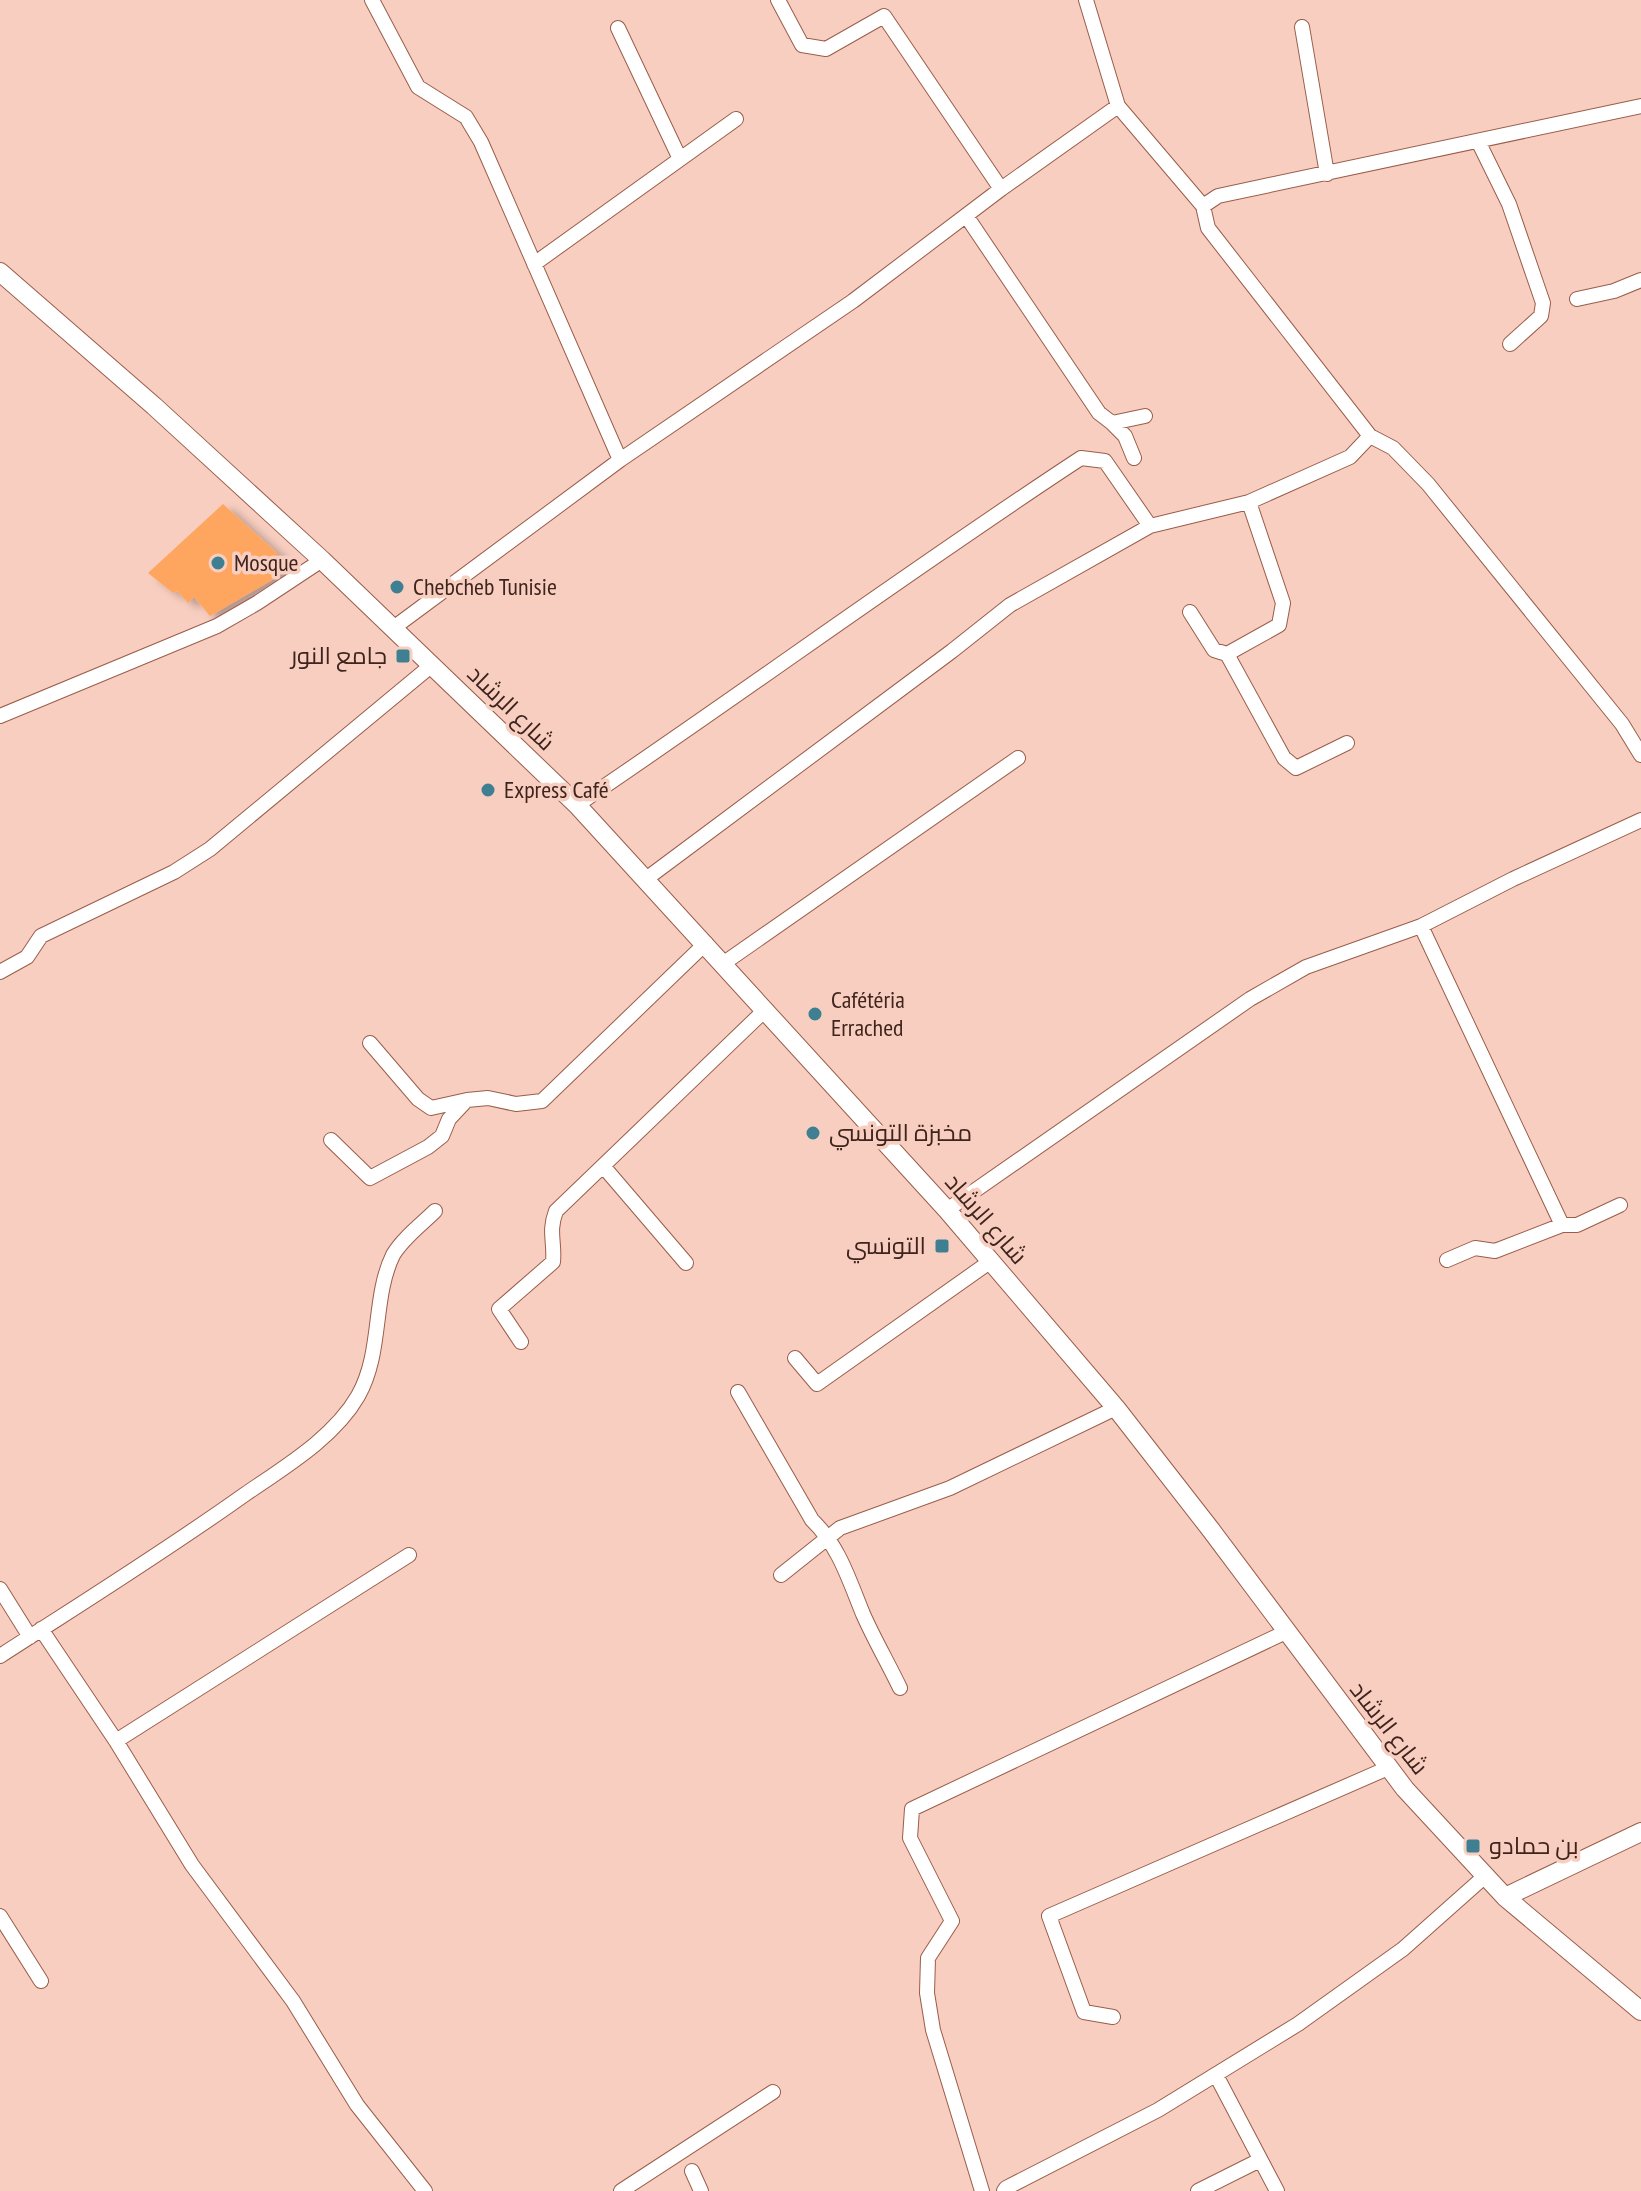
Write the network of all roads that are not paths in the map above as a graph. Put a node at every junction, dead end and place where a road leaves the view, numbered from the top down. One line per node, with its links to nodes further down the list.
1 (372, 0): 15 (street)
2 (778, 0): 12 (street)
3 (1086, 0): 6 (street)
4 (1302, 27): 11 (street)
5 (618, 28): 10 (street)
6 (1118, 106): 12 (street); 13 (street)
7 (1641, 106): 9 (street)
8 (736, 119): 10 (street)
9 (1478, 141): 11 (street); 19 (street)
10 (680, 159): 15 (street)
11 (1327, 174): 13 (street)
12 (1001, 189): 14 (street)
13 (1203, 206): 22 (street)
14 (967, 217): 21 (street); 24 (street)
15 (534, 264): 24 (street)
16 (0, 272): 27 (street, شارع الرشاد)
17 (1641, 280): 18 (street)
18 (1577, 299)
19 (1510, 344)
20 (1145, 416): 21 (street)
21 (1112, 423): 23 (street)
22 (1370, 436): 25 (street); 34 (street)
23 (1134, 458)
24 (620, 460): 29 (street)
25 (1249, 502): 26 (street); 30 (street)
26 (1150, 526): 36 (street); 38 (street)
27 (322, 560): 29 (street, شارع الرشاد); 32 (street)
28 (1190, 612): 30 (street)
29 (392, 629): 31 (street, شارع الرشاد)
30 (1227, 654): 33 (street)
31 (432, 665): 36 (street, شارع الرشاد); 42 (street)
32 (0, 716)
33 (1347, 743)
34 (1641, 755)
35 (1018, 758): 41 (street)
36 (577, 805): 38 (street, شارع الرشاد)
37 (1641, 820): 39 (street)
38 (646, 879): 40 (street, شارع الرشاد)
39 (1421, 926): 49 (street); 51 (street)
40 (706, 943): 41 (street, شارع الرشاد); 45 (street)
41 (724, 963): 43 (street, شارع الرشاد)
42 (0, 972)
43 (766, 1009): 47 (street); 49 (street, شارع الرشاد)
44 (370, 1043): 45 (street)
45 (467, 1100): 46 (street)
46 (331, 1140)
47 (603, 1166): 54 (street); 55 (street)
48 (1620, 1205): 51 (street)
49 (947, 1210): 53 (street, شارع الرشاد)
50 (435, 1211): 64 (street)
51 (1562, 1225): 52 (street)
52 (1447, 1260)
53 (991, 1261): 56 (street); 58 (street, شارع الرشاد)
54 (686, 1263)
55 (521, 1342)
56 (795, 1358)
57 (738, 1392): 59 (street)
58 (1116, 1408): 59 (street); 63 (street, شارع الرشاد)
59 (829, 1536): 61 (street); 66 (street)
60 (409, 1555): 67 (street)
61 (781, 1575)
62 (0, 1589): 64 (street)
63 (1288, 1631): 68 (street, شارع الرشاد); 83 (street)
64 (35, 1633): 65 (street); 67 (street)
65 (0, 1656)
66 (900, 1688)
67 (116, 1741): 80 (street)
68 (1388, 1768): 70 (street, شارع الرشاد); 75 (street)
69 (1641, 1832): 71 (street)
70 (1484, 1877): 71 (street, شارع الرشاد); 76 (street)
71 (1505, 1897): 74 (street, شارع الرشاد)
72 (0, 1916): 73 (street)
73 (41, 1981)
74 (1641, 2011)
75 (1113, 2017)
76 (1216, 2075): 78 (street); 84 (street)
77 (773, 2092): 81 (street)
78 (1260, 2160): 85 (street); 86 (street)
79 (692, 2171): 82 (street)
80 (425, 2191)
81 (621, 2191)
82 (701, 2191)
83 (982, 2191)
84 (1004, 2191)
85 (1198, 2191)
86 (1277, 2191)

